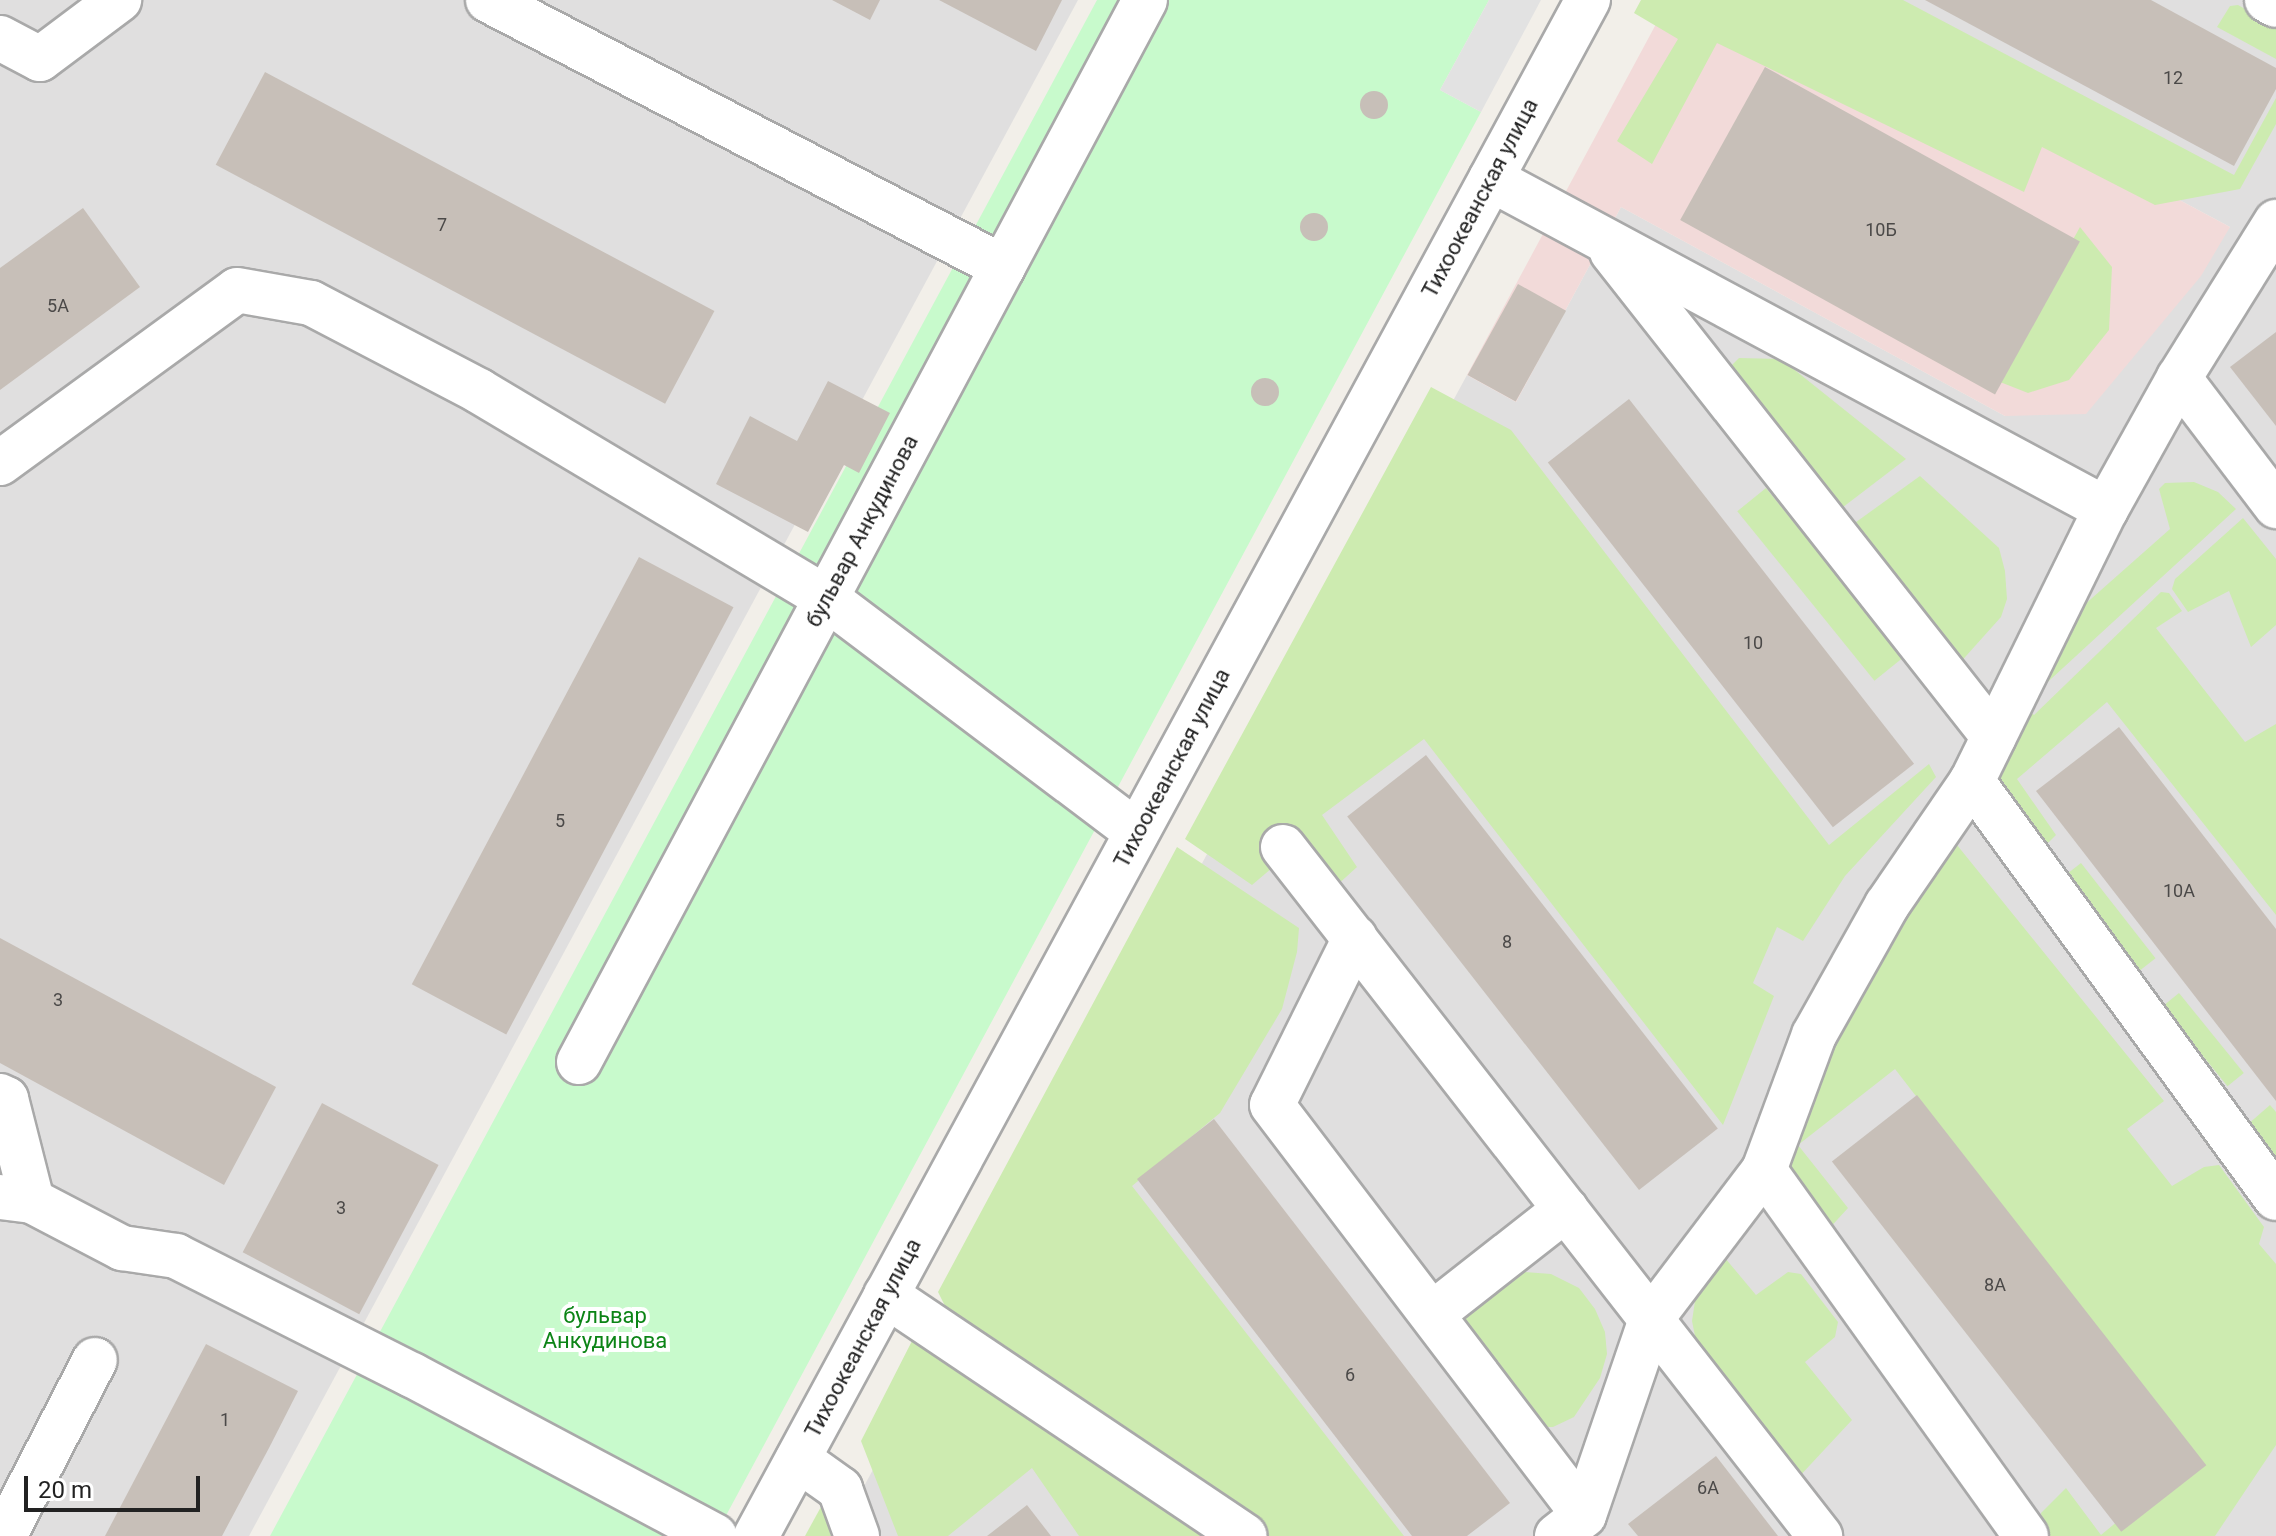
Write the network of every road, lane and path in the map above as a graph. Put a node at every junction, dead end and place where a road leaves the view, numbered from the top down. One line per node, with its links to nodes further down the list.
1 (119, 0): 7 (street)
2 (488, 0): 11 (street)
3 (1145, 0): 11 (street, бульвар Анкудинова)
4 (1588, 0): 8 (street, Тихоокеанская улица)
5 (2267, 0): 6 (street)
6 (2276, 5)
7 (0, 38)
8 (1491, 179): 10 (street); 19 (street, Тихоокеанская улица)
9 (2276, 222): 12 (street)
10 (1602, 239): 15 (street); 17 (street)
11 (1003, 267): 16 (street, бульвар Анкудинова)
12 (2179, 378): 14 (street); 15 (street)
13 (0, 463): 16 (street)
14 (2276, 506)
15 (2106, 509): 17 (street)
16 (826, 598): 19 (street); 22 (street, бульвар Анкудинова)
17 (1994, 737): 18 (street)
18 (1972, 781): 24 (street); 25 (street)
19 (1137, 832): 28 (street, Тихоокеанская улица)
20 (1283, 847): 21 (street)
21 (1355, 938): 27 (street); 29 (street)
22 (579, 1062)
23 (0, 1096): 26 (street)
24 (1764, 1170): 30 (street); 40 (street)
25 (2276, 1198)
26 (16, 1199): 35 (street)
27 (1566, 1209): 29 (street); 30 (street)
28 (886, 1295): 32 (street, Тихоокеанская улица); 38 (street)
29 (1432, 1314): 33 (street)
30 (1651, 1319): 33 (street); 39 (street)
31 (95, 1360): 34 (street)
32 (798, 1459): 36 (street, Тихоокеанская улица); 37 (street)
33 (1571, 1525)
34 (4, 1536)
35 (715, 1536)
36 (756, 1536)
37 (857, 1536)
38 (1244, 1536)
39 (1820, 1536)
40 (2026, 1536)

